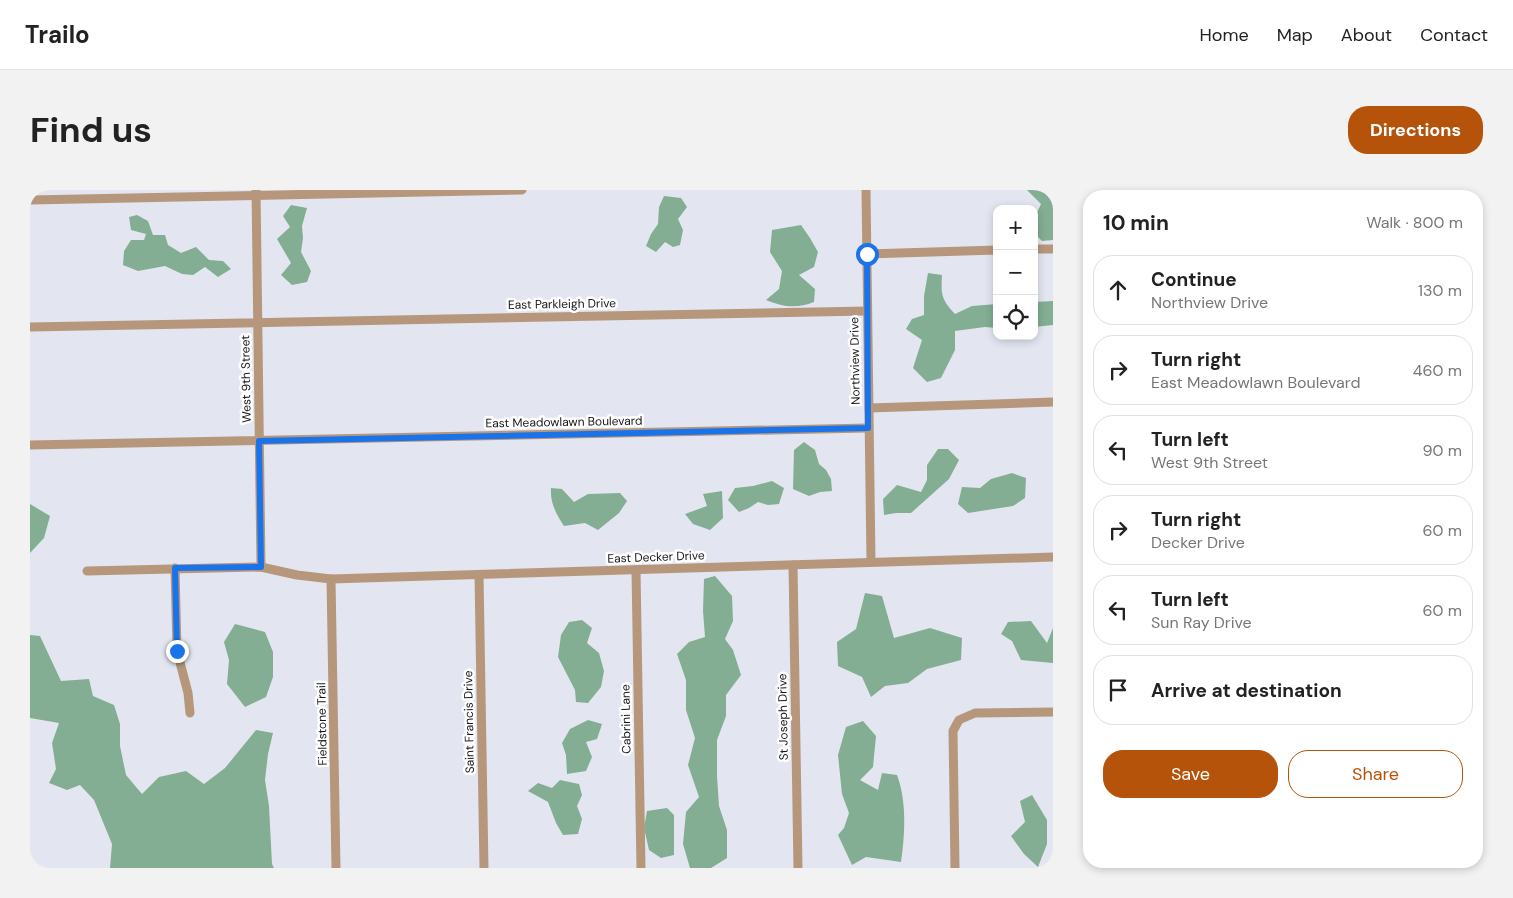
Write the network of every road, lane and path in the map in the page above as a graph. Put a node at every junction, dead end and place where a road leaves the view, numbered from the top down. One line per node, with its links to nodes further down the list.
1 (522, 190): 3 (street)
2 (866, 190): 8 (street, Northview Drive)
3 (256, 193): 4 (street); 10 (street, West 9th Street)
4 (30, 200)
5 (1038, 249): 6 (street)
6 (1053, 249)
7 (993, 250): 8 (street)
8 (867, 254): 9 (street, Northview Drive)
9 (867, 311): 10 (street, East Parkleigh Drive); 13 (street, Northview Drive)
10 (257, 322): 11 (street, East Parkleigh Drive); 15 (street, West 9th Street)
11 (30, 328)
12 (1053, 402): 13 (street)
13 (869, 408): 14 (street, Northview Drive)
14 (868, 428): 15 (street, East Meadowlawn Boulevard); 18 (street, Northview Drive)
15 (259, 441): 16 (street, East Meadowlawn Boulevard); 20 (street, West 9th Street)
16 (30, 445)
17 (1053, 557): 18 (street, East Decker Drive)
18 (871, 562): 19 (street, East Decker Drive)
19 (793, 565): 22 (street, East Decker Drive); 31 (street, St Joseph Drive)
20 (261, 567): 21 (street, East Decker Drive); 25 (street, East Decker Drive)
21 (175, 568): 23 (street, East Decker Drive); 26 (street)
22 (636, 570): 24 (street, East Decker Drive); 30 (street, Cabrini Lane)
23 (87, 571)
24 (479, 575): 25 (street, East Decker Drive); 29 (street, Saint Francis Drive)
25 (331, 579): 28 (street, Fieldstone Trail)
26 (190, 712)
27 (1053, 712): 32 (street)
28 (336, 868)
29 (484, 868)
30 (641, 868)
31 (798, 868)
32 (955, 868)

